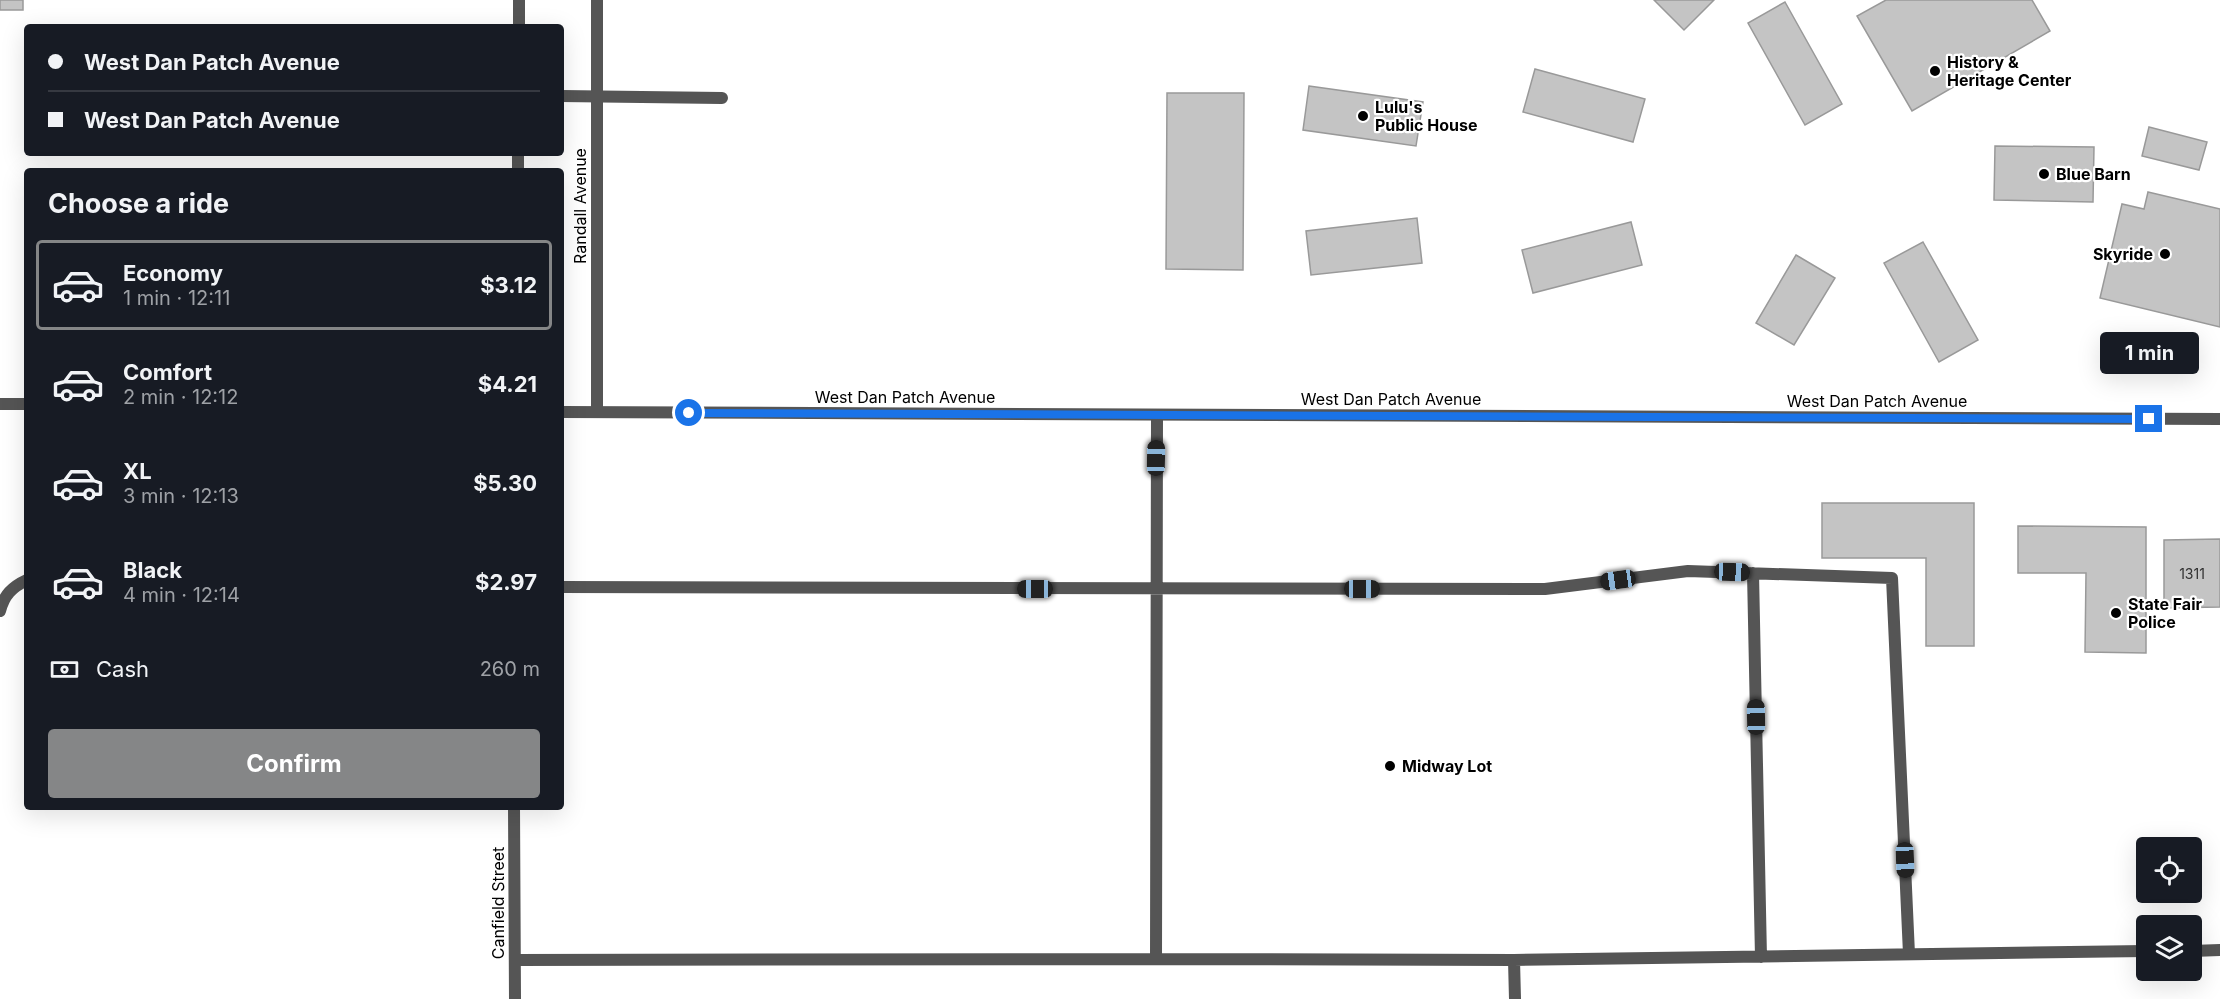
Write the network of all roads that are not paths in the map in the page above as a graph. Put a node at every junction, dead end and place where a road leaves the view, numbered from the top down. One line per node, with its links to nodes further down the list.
1 (519, 0): 3 (street)
2 (597, 0): 5 (street, Randall Avenue)
3 (519, 24)
4 (564, 96): 5 (street)
5 (597, 96): 6 (street); 10 (street, Randall Avenue)
6 (722, 98)
7 (0, 404): 8 (street)
8 (24, 404)
9 (564, 412): 10 (street, West Dan Patch Avenue)
10 (597, 412): 11 (street, West Dan Patch Avenue)
11 (1157, 415): 12 (street, West Dan Patch Avenue); 16 (street)
12 (2220, 419)
13 (1754, 573): 16 (street); 22 (street); 23 (street)
14 (24, 582): 17 (street)
15 (564, 587): 16 (street)
16 (1155, 589): 24 (street)
17 (0, 611)
18 (514, 810): 25 (street, Canfield Street)
19 (2220, 950): 21 (street)
20 (2136, 951): 22 (street)
21 (2202, 951)
22 (1909, 954): 23 (street)
23 (1761, 957): 26 (street)
24 (1156, 959): 25 (street); 26 (street)
25 (515, 960): 27 (street, Canfield Street)
26 (1514, 960): 28 (street)
27 (515, 999)
28 (1515, 999)

